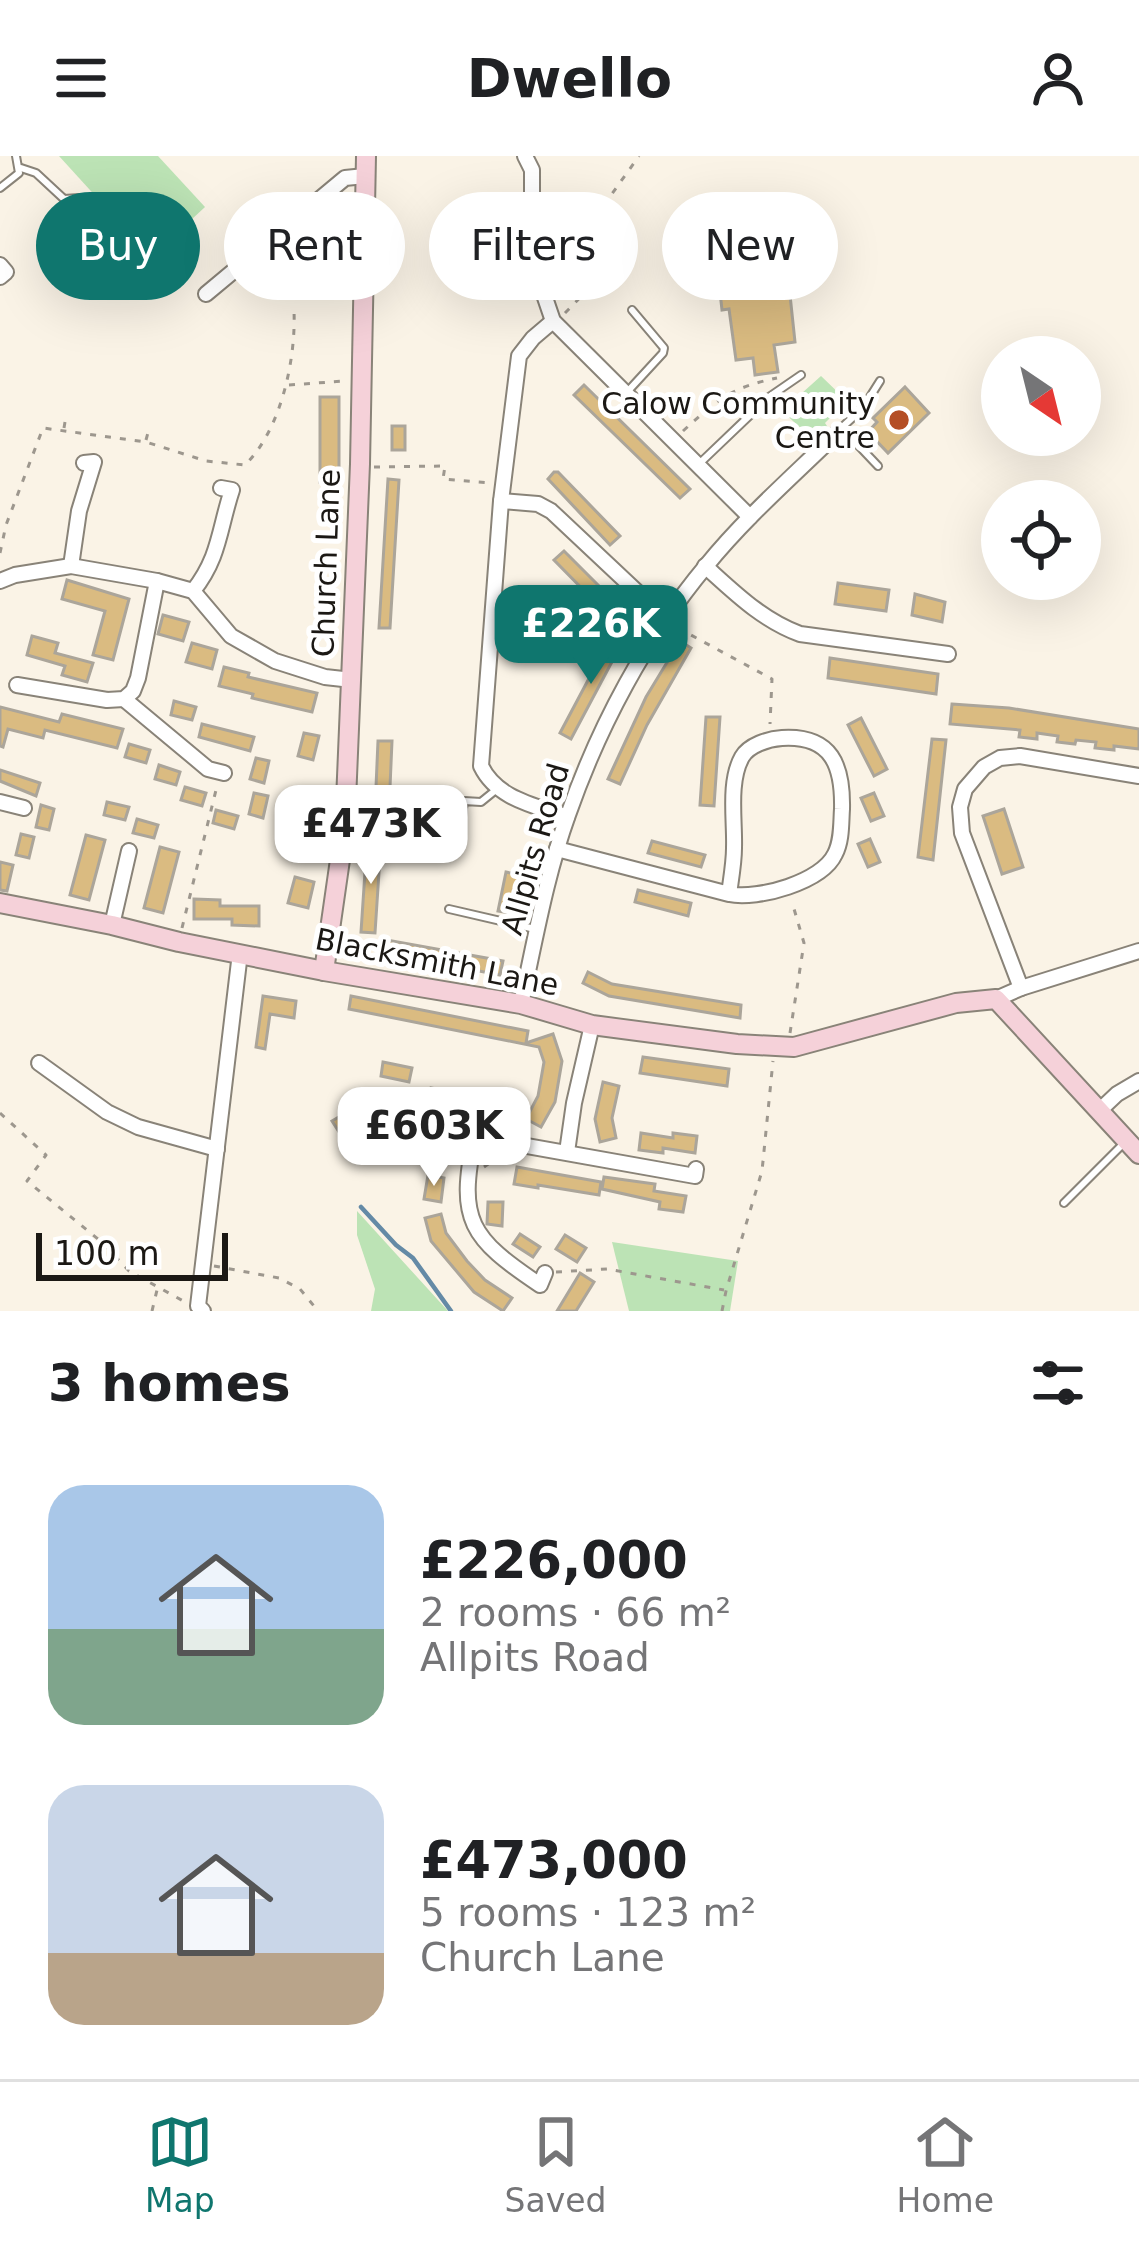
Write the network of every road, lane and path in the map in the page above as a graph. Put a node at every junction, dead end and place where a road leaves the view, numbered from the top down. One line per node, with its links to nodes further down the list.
1 (16, 156): 5 (lane)
2 (525, 156): 13 (street)
3 (639, 156): 13 (path)
4 (365, 166): 10 (street); 15 (street, Church Lane)
5 (20, 168): 6 (lane); 7 (lane)
6 (0, 188)
7 (56, 192)
8 (0, 265): 9 (street)
9 (0, 277)
10 (206, 294)
11 (294, 310): 18 (path)
12 (632, 310): 19 (lane)
13 (554, 321): 19 (street); 30 (street)
14 (801, 375): 17 (lane)
15 (360, 380): 18 (path); 27 (street, Church Lane)
16 (880, 381): 23 (lane)
17 (789, 383): 24 (path); 28 (lane)
18 (287, 385): 25 (path)
19 (625, 394): 24 (street)
20 (66, 416): 22 (path)
21 (149, 428): 25 (path)
22 (64, 430): 25 (path); 34 (path)
23 (839, 431): 29 (lane); 33 (street, Allpits Road)
24 (672, 441): 28 (street)
25 (146, 442)
26 (94, 462): 35 (street)
27 (360, 464): 30 (path); 42 (street, Church Lane)
28 (697, 466): 33 (street)
29 (878, 466)
30 (503, 484): 32 (street)
31 (231, 490): 39 (street)
32 (502, 501): 40 (street); 48 (street)
33 (751, 517): 36 (street, Allpits Road)
34 (0, 553)
35 (71, 566): 37 (street); 38 (street)
36 (706, 566): 40 (street, Allpits Road); 41 (street)
37 (0, 581)
38 (157, 581): 39 (street); 44 (street)
39 (193, 591): 42 (street)
40 (667, 620): 45 (path); 51 (street, Allpits Road)
41 (949, 654)
42 (352, 680): 64 (street, Church Lane)
43 (17, 686): 44 (street)
44 (124, 700): 46 (street)
45 (769, 741): 55 (street); 56 (street)
46 (224, 772): 61 (path)
47 (1139, 776): 65 (street)
48 (497, 789): 51 (street); 52 (lane)
49 (0, 802): 50 (street)
50 (24, 808)
51 (567, 817): 53 (street, Allpits Road)
52 (461, 825)
53 (557, 849): 56 (street); 60 (street, Allpits Road)
54 (129, 851): 59 (street)
55 (787, 886): 56 (street); 69 (path)
56 (729, 894)
57 (0, 903): 59 (street, Blacksmith Lane)
58 (449, 909): 60 (lane)
59 (112, 925): 61 (street, Blacksmith Lane)
60 (538, 930): 67 (street, Allpits Road)
61 (179, 942): 63 (street, Blacksmith Lane)
62 (1139, 951): 65 (street)
63 (240, 953): 64 (street, Blacksmith Lane); 78 (street)
64 (324, 971): 67 (street, Blacksmith Lane)
65 (1021, 988): 66 (street)
66 (996, 999): 69 (street); 72 (street)
67 (521, 1004): 68 (street, Blacksmith Lane)
68 (592, 1025): 69 (street, Blacksmith Lane); 79 (street)
69 (786, 1047): 86 (path)
70 (39, 1064): 78 (street)
71 (1139, 1082): 72 (street)
72 (1100, 1111): 77 (street)
73 (0, 1112): 85 (path)
74 (376, 1118): 75 (street)
75 (475, 1136): 76 (street); 81 (street)
76 (517, 1143): 79 (street); 81 (path)
77 (1133, 1147): 82 (lane)
78 (217, 1149): 83 (street)
79 (567, 1152): 80 (street)
80 (696, 1169)
81 (468, 1179): 84 (street)
82 (1064, 1203)
83 (204, 1264): 87 (street); 89 (path)
84 (540, 1286): 86 (path)
85 (158, 1287): 87 (path); 88 (path)
86 (726, 1291): 90 (path)
87 (200, 1309)
88 (152, 1311)
89 (318, 1311)
90 (722, 1311)

